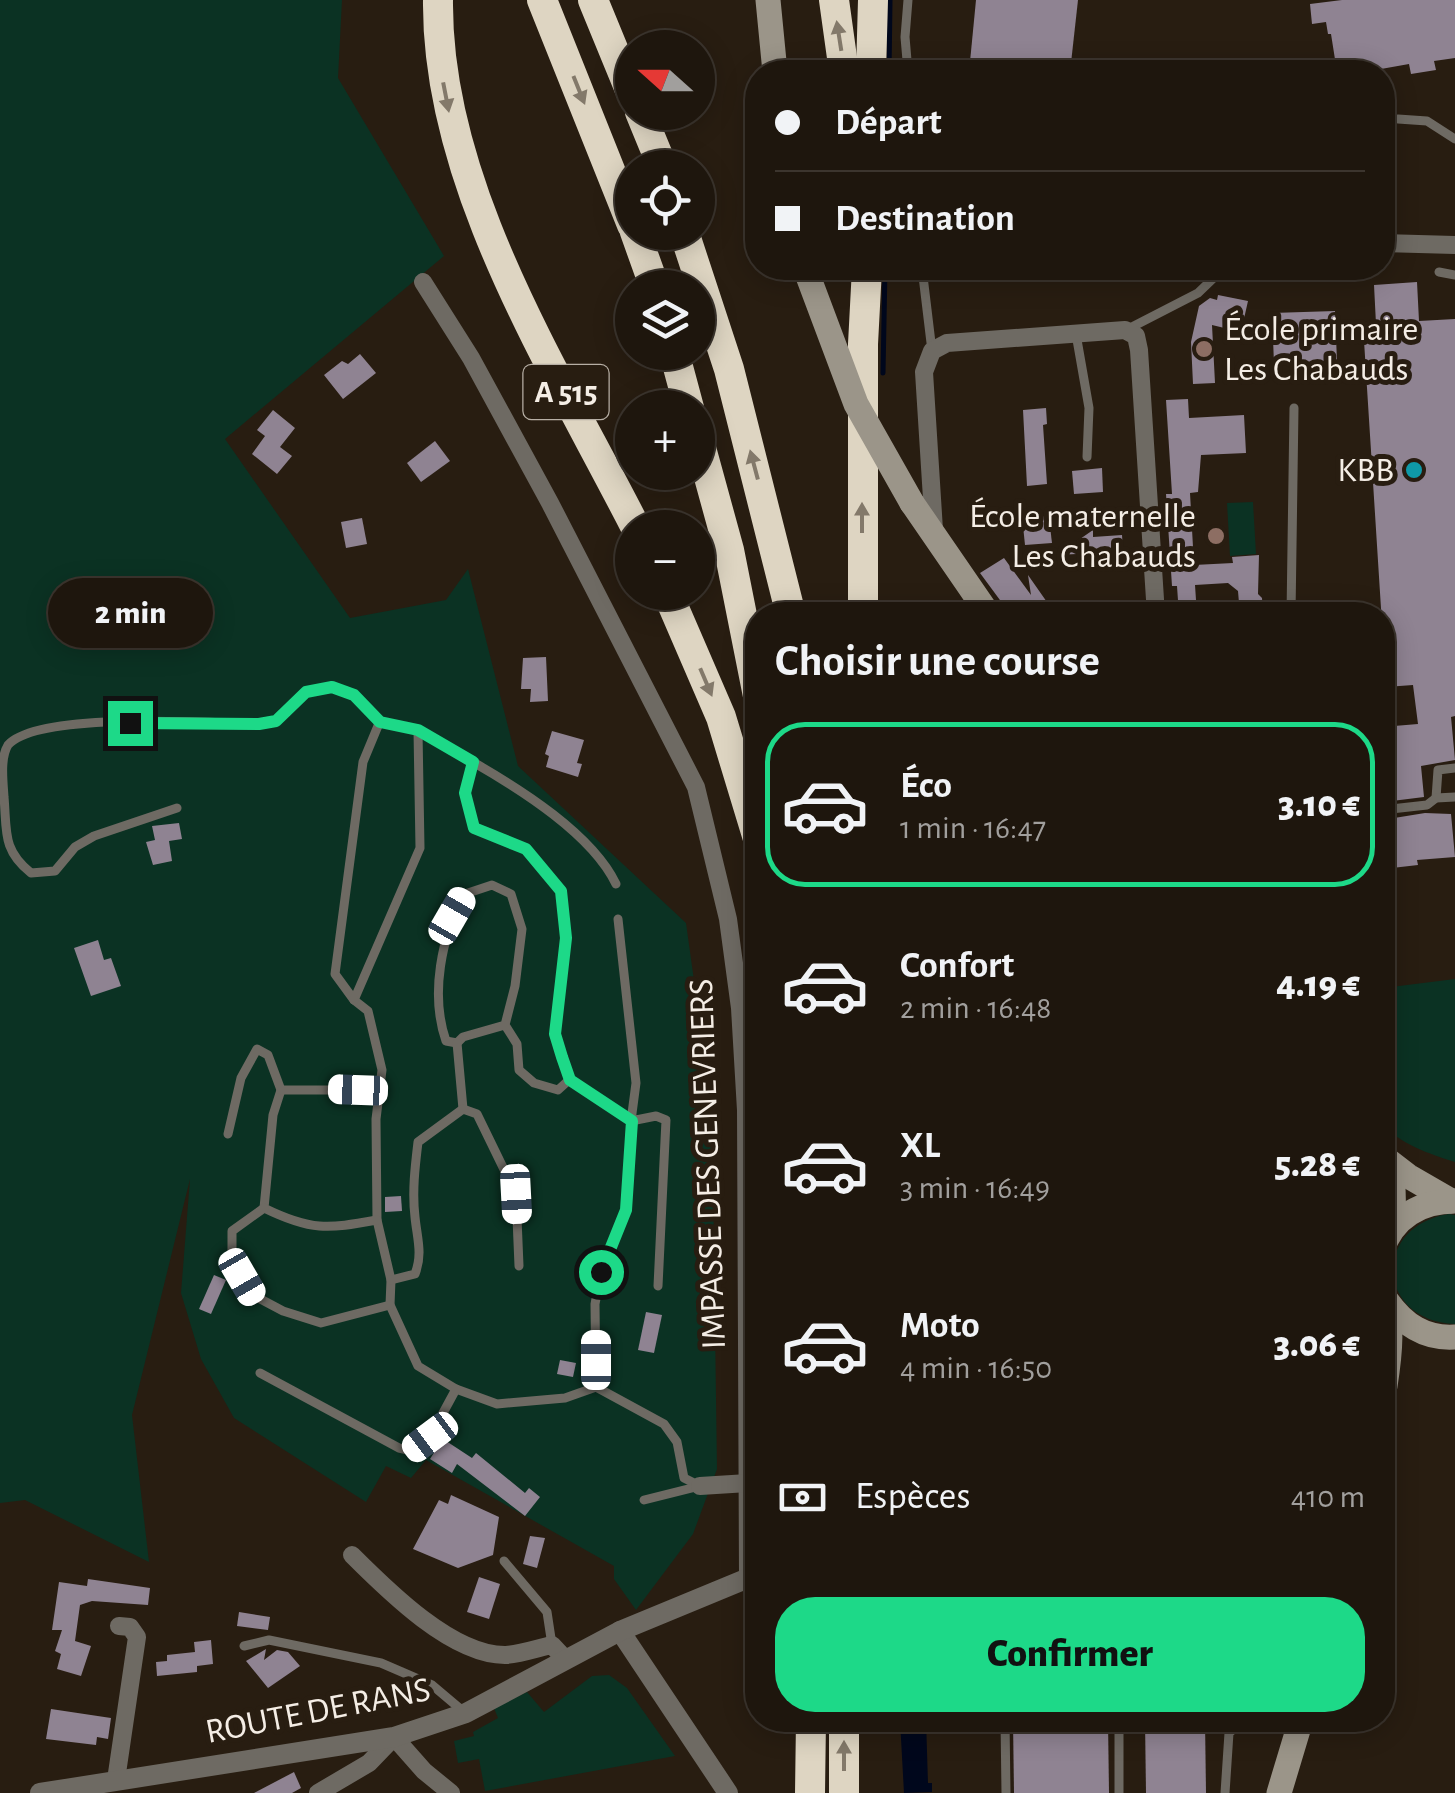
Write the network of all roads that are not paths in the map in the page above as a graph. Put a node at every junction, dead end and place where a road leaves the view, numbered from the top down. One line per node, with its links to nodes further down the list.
1 (438, 0): 34 (highway, A 515, one-way to 34)
2 (542, 0): 15 (highway, one-way to 15)
3 (593, 0): 8 (highway)
4 (768, 0): 9 (main road)
5 (834, 0): 10 (highway, one-way to 5)
6 (873, 0): 11 (highway)
7 (908, 0): 12 (lane)
8 (615, 54)
9 (774, 60)
10 (842, 60)
11 (871, 60)
12 (907, 60)
13 (1398, 119): 14 (lane)
14 (1455, 138)
15 (615, 182)
16 (1395, 243): 17 (street)
17 (1455, 245)
18 (690, 250): 36 (highway, one-way to 18)
19 (1439, 272): 20 (lane)
20 (1455, 275)
21 (810, 280): 35 (main road, bridge)
22 (860, 280): 29 (highway)
23 (866, 280): 29 (highway)
24 (923, 280): 30 (lane)
25 (1212, 280): 27 (lane)
26 (423, 282): 60 (street, IMPASSE DES GENEVRIERS)
27 (1125, 330): 28 (street); 39 (street)
28 (1076, 334): 30 (street); 32 (lane)
29 (863, 344): 37 (highway, one-way to 29)
30 (932, 351): 35 (street)
31 (1294, 408): 40 (lane)
32 (1088, 457)
33 (713, 490): 42 (highway)
34 (627, 510)
35 (934, 536): 38 (main road)
36 (788, 602)
37 (863, 602)
38 (980, 602)
39 (1155, 602)
40 (1291, 602)
41 (675, 610): 47 (highway, one-way to 47)
42 (745, 631)
43 (380, 722): 44 (lane); 50 (lane); 54 (lane)
44 (418, 730): 45 (lane); 54 (lane)
45 (473, 762): 52 (lane); 57 (lane)
46 (1455, 768): 49 (lane)
47 (745, 797)
48 (1455, 797): 49 (lane)
49 (1436, 798): 51 (lane)
50 (177, 808)
51 (1395, 809)
52 (616, 884)
53 (618, 919): 62 (lane)
54 (354, 1000): 59 (lane)
55 (504, 1025): 56 (lane); 56 (lane); 57 (lane)
56 (457, 1043): 61 (lane)
57 (570, 1080): 62 (lane)
58 (281, 1090): 59 (lane); 63 (lane); 66 (lane)
59 (380, 1090): 67 (lane)
60 (745, 1093)
61 (463, 1108): 69 (lane); 70 (lane)
62 (632, 1121): 71 (lane); 77 (lane)
63 (228, 1134)
64 (1395, 1166): 65 (main road)
65 (1453, 1201): 68 (main road)
66 (264, 1208): 67 (lane); 72 (lane)
67 (377, 1220): 70 (lane)
68 (1395, 1225)
69 (520, 1266)
70 (391, 1280): 72 (lane)
71 (658, 1286)
72 (390, 1306): 78 (lane)
73 (1395, 1311): 74 (main road)
74 (1445, 1337): 75 (main road)
75 (1395, 1372)
76 (260, 1373): 78 (lane)
77 (596, 1388): 78 (lane); 80 (lane)
78 (456, 1389)
79 (745, 1483): 80 (street)
80 (700, 1486): 81 (lane)
81 (644, 1500)
82 (352, 1555): 88 (street)
83 (504, 1561): 88 (lane)
84 (745, 1579): 86 (street, ROUTE DE RANS)
85 (119, 1626): 97 (street)
86 (620, 1631): 88 (street, ROUTE DE RANS); 101 (street)
87 (244, 1646): 89 (lane)
88 (559, 1652): 89 (street, ROUTE DE RANS)
89 (466, 1713): 96 (street, ROUTE DE RANS)
90 (811, 1732): 102 (highway)
91 (844, 1732): 103 (highway, one-way to 91)
92 (1005, 1732): 104 (lane)
93 (1119, 1732): 105 (lane)
94 (1231, 1732): 106 (lane)
95 (1297, 1732): 107 (main road)
96 (394, 1737): 97 (street, ROUTE DE RANS); 99 (street); 100 (street)
97 (116, 1780): 98 (street, ROUTE DE RANS)
98 (40, 1793)
99 (318, 1793)
100 (452, 1793)
101 (728, 1793)
102 (810, 1793)
103 (844, 1793)
104 (1006, 1793)
105 (1119, 1793)
106 (1225, 1793)
107 (1279, 1793)

